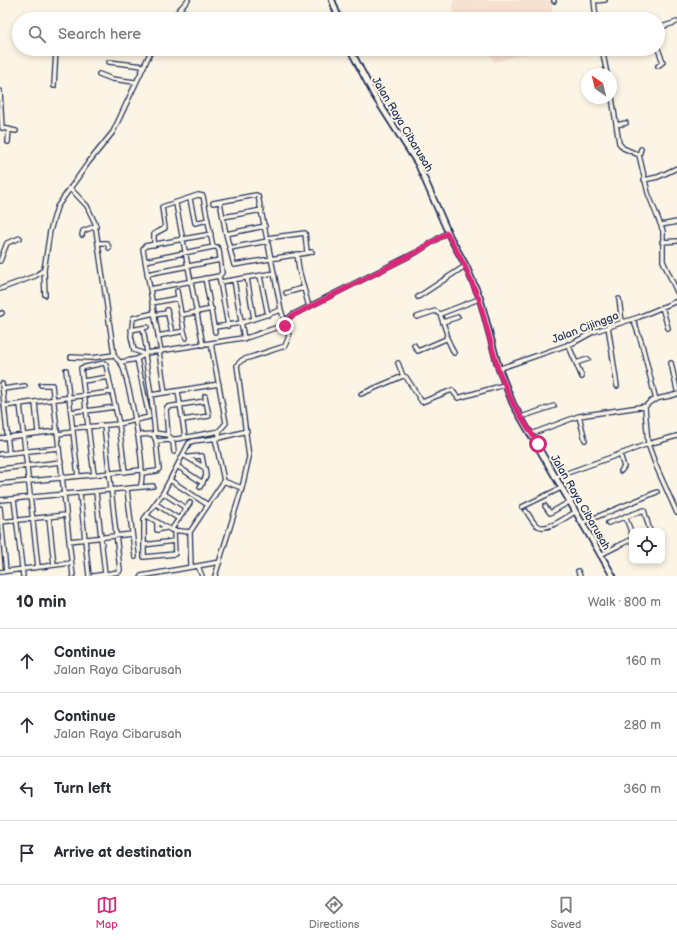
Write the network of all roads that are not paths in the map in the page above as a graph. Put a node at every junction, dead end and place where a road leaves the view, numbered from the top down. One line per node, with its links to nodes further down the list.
1 (188, 0): 5 (street)
2 (332, 0): 6 (main road)
3 (605, 0): 4 (street)
4 (594, 1): 7 (street)
5 (177, 12)
6 (337, 12)
7 (595, 12)
8 (677, 22): 9 (street)
9 (665, 26)
10 (56, 56): 21 (street)
11 (148, 56): 16 (street)
12 (354, 56): 48 (main road, Jalan Raya Cibarusah)
13 (603, 56): 18 (street)
14 (661, 56): 17 (street)
15 (109, 62): 16 (street)
16 (143, 66): 20 (street)
17 (658, 66)
18 (606, 68)
19 (99, 74): 20 (street)
20 (135, 82): 33 (street)
21 (54, 86)
22 (0, 91): 26 (street)
23 (613, 104): 25 (street)
24 (626, 124): 25 (street)
25 (616, 125): 30 (street)
26 (8, 129): 27 (street); 28 (street)
27 (16, 131)
28 (8, 142)
29 (641, 149): 30 (street)
30 (639, 156): 32 (street)
31 (677, 168): 32 (street)
32 (644, 180): 42 (street)
33 (70, 188): 43 (street); 68 (street)
34 (190, 199): 37 (street); 40 (street); 40 (street)
35 (220, 202): 36 (street); 38 (street); 39 (street)
36 (213, 203)
37 (176, 204): 50 (street); 55 (street)
38 (262, 210): 39 (street); 44 (street)
39 (223, 217): 46 (street)
40 (208, 220): 45 (street)
41 (677, 222): 42 (street)
42 (661, 224): 53 (street)
43 (96, 226): 47 (street); 54 (street)
44 (265, 226): 46 (street); 51 (street)
45 (211, 234): 50 (street); 57 (street)
46 (226, 234): 59 (street)
47 (82, 235)
48 (449, 235): 56 (main road, Jalan Raya Cibarusah); 91 (street)
49 (20, 238): 65 (street)
50 (183, 240): 55 (street); 60 (street)
51 (268, 240): 59 (street); 61 (street); 62 (street)
52 (677, 241): 53 (street)
53 (662, 242): 83 (street)
54 (99, 243): 58 (street); 129 (street)
55 (154, 245): 64 (street)
56 (454, 245): 67 (main road, Jalan Raya Cibarusah); 137 (main road, Jalan Raya Cibarusah)
57 (213, 246): 60 (street); 63 (street)
58 (108, 248)
59 (230, 248): 62 (street)
60 (185, 253): 64 (street); 66 (street)
61 (297, 254): 62 (street); 78 (street)
62 (272, 258): 69 (street)
63 (220, 260): 66 (street); 71 (street)
64 (145, 261): 70 (street)
65 (0, 262)
66 (188, 266): 70 (street); 75 (street)
67 (465, 266): 86 (street); 87 (main road, Jalan Raya Cibarusah)
68 (44, 270): 79 (street); 84 (street)
69 (274, 273): 72 (street); 94 (street)
70 (147, 274): 80 (street)
71 (219, 276): 73 (street); 77 (street)
72 (260, 276): 74 (street); 99 (street)
73 (205, 278): 75 (street); 93 (street)
74 (247, 278): 76 (street); 102 (street)
75 (190, 280): 80 (street); 95 (street)
76 (234, 280): 77 (street); 106 (street)
77 (220, 282): 107 (street)
78 (303, 288): 82 (street); 91 (street)
79 (0, 289)
80 (150, 289): 90 (street)
81 (177, 291): 85 (street)
82 (286, 292)
83 (677, 292)
84 (45, 295)
85 (178, 298): 90 (street); 98 (street)
86 (418, 298)
87 (479, 299): 97 (street); 137 (main road, Jalan Raya Cibarusah)
88 (618, 299): 105 (street)
89 (677, 301): 92 (street, Jalan Cijingga)
90 (152, 303): 96 (street)
91 (309, 307): 108 (street)
92 (662, 307): 103 (street, Jalan Cijingga); 113 (street)
93 (212, 309): 95 (street); 111 (street)
94 (281, 310): 99 (street); 108 (street)
95 (196, 312): 98 (street); 124 (street)
96 (154, 314): 114 (street); 117 (street); 118 (street)
97 (440, 314): 100 (street); 104 (street)
98 (181, 315): 115 (street)
99 (268, 315): 102 (street)
100 (417, 317)
101 (458, 317): 104 (street)
102 (254, 319): 106 (street)
103 (633, 319): 105 (street, Jalan Cijingga); 159 (street)
104 (443, 322): 120 (street)
105 (622, 322): 109 (street, Jalan Cijingga)
106 (241, 324): 107 (street); 121 (street)
107 (228, 326): 111 (street)
108 (285, 326): 121 (street); 183 (street)
109 (608, 326): 123 (street, Jalan Cijingga); 147 (street)
110 (147, 327): 112 (street)
111 (215, 327): 116 (street)
112 (142, 328): 114 (street); 127 (street)
113 (668, 328)
114 (131, 330): 127 (street)
115 (184, 331): 117 (street); 119 (street)
116 (216, 332)
117 (172, 333): 118 (street)
118 (158, 336): 126 (street)
119 (186, 338)
120 (447, 338): 125 (street); 128 (street)
121 (244, 339): 122 (street)
122 (211, 344): 124 (street); 144 (street)
123 (568, 344): 135 (street); 137 (street, Jalan Cijingga)
124 (203, 345): 126 (street)
125 (414, 345)
126 (160, 352): 127 (street); 151 (street)
127 (146, 354): 131 (street); 155 (street)
128 (454, 354)
129 (114, 355): 130 (street); 133 (street)
130 (71, 357)
131 (137, 359): 133 (street); 174 (street)
132 (588, 359): 135 (street)
133 (121, 362): 174 (street)
134 (398, 363): 139 (street)
135 (576, 363): 141 (street)
136 (671, 363): 148 (street)
137 (498, 369): 146 (main road, Jalan Raya Cibarusah); 172 (main road, Jalan Raya Cibarusah)
138 (66, 370): 157 (street)
139 (403, 376): 146 (street); 152 (street)
140 (109, 377): 142 (street); 142 (street); 150 (street)
141 (582, 377)
142 (83, 381): 154 (street)
143 (41, 384): 158 (street)
144 (219, 384): 149 (street); 182 (street)
145 (25, 386): 164 (street)
146 (504, 386): 228 (main road, Jalan Raya Cibarusah)
147 (617, 386)
148 (677, 390)
149 (178, 391): 151 (street); 163 (street)
150 (111, 392): 154 (street); 167 (street)
151 (165, 393): 155 (street)
152 (361, 394)
153 (677, 394): 159 (street)
154 (84, 395): 157 (street); 168 (street)
155 (151, 395): 189 (street)
156 (204, 396): 160 (street)
157 (69, 399): 158 (street); 169 (street)
158 (54, 400): 161 (street); 185 (street)
159 (656, 400): 166 (street)
160 (206, 401): 163 (street); 170 (street)
161 (35, 403): 162 (street); 184 (street)
162 (20, 404): 164 (street); 186 (street)
163 (180, 405): 173 (street); 189 (street)
164 (4, 406): 176 (street)
165 (554, 406): 172 (street)
166 (646, 406): 171 (street); 197 (street)
167 (115, 407): 168 (street); 178 (street)
168 (86, 411): 169 (street); 180 (street)
169 (71, 412): 181 (street)
170 (208, 416): 173 (street); 175 (street)
171 (579, 416): 187 (street); 196 (street)
172 (521, 417): 187 (main road, Jalan Raya Cibarusah)
173 (183, 420): 192 (street)
174 (136, 421): 178 (street); 188 (street)
175 (210, 421)
176 (5, 422): 177 (street); 190 (street)
177 (0, 423)
178 (119, 424): 179 (street); 212 (street)
179 (104, 425): 180 (street); 214 (street)
180 (88, 427): 181 (street); 215 (street)
181 (73, 430): 185 (street); 216 (street)
182 (220, 431): 192 (street); 194 (street)
183 (246, 431): 194 (street); 227 (street)
184 (38, 432): 185 (street); 186 (street)
185 (58, 433): 198 (street)
186 (23, 434): 190 (street); 199 (street)
187 (531, 434): 218 (main road, Jalan Raya Cibarusah)
188 (138, 435): 195 (street); 213 (street)
189 (168, 435): 192 (street)
190 (7, 436): 193 (street); 201 (street)
191 (677, 436): 197 (street)
192 (186, 437)
193 (0, 438)
194 (217, 438): 204 (street); 221 (street)
195 (156, 440): 200 (street); 213 (street)
196 (585, 440)
197 (648, 444): 203 (street); 243 (street)
198 (59, 448): 199 (street); 206 (street)
199 (25, 452): 201 (street); 207 (street)
200 (174, 452)
201 (9, 453): 202 (street)
202 (0, 454)
203 (620, 454): 211 (street); 218 (street)
204 (183, 455): 205 (street); 208 (street)
205 (189, 457): 209 (street); 209 (street)
206 (61, 462): 207 (street); 217 (street)
207 (26, 466): 210 (street); 220 (street)
208 (177, 466): 219 (street); 222 (street)
209 (205, 468): 222 (street)
210 (0, 469)
211 (621, 471)
212 (125, 472): 213 (street); 214 (street)
213 (142, 472): 225 (street)
214 (110, 474): 215 (street); 230 (street)
215 (94, 475): 216 (street)
216 (78, 476): 217 (street)
217 (62, 477): 220 (street); 235 (street)
218 (556, 477): 259 (main road, Jalan Raya Cibarusah)
219 (170, 480): 232 (street); 244 (street)
220 (28, 481): 223 (street); 236 (street)
221 (223, 481): 227 (street); 244 (street)
222 (203, 483): 226 (street)
223 (0, 484)
224 (154, 486): 225 (street)
225 (140, 487): 229 (street)
226 (200, 487)
227 (242, 488): 280 (street)
228 (561, 488): 240 (main road, Jalan Raya Cibarusah); 246 (street)
229 (127, 489): 230 (street); 268 (street)
230 (111, 490): 231 (street); 269 (street)
231 (96, 492): 234 (street); 270 (street)
232 (163, 492): 242 (street); 248 (street)
233 (657, 492): 259 (street)
234 (80, 494): 235 (street); 271 (street)
235 (64, 495): 236 (street); 252 (street)
236 (30, 497): 237 (street); 258 (street)
237 (14, 498): 238 (street); 257 (street)
238 (0, 500)
239 (677, 501): 243 (street)
240 (569, 502): 245 (street); 250 (main road, Jalan Raya Cibarusah)
241 (190, 503): 248 (street)
242 (156, 504): 253 (street); 256 (street)
243 (672, 504): 251 (street)
244 (208, 505): 267 (street)
245 (545, 506)
246 (522, 507)
247 (0, 508): 260 (street)
248 (186, 508): 256 (street)
249 (526, 511): 250 (street)
250 (575, 512): 259 (main road, Jalan Raya Cibarusah)
251 (677, 514)
252 (66, 515): 255 (street); 273 (street)
253 (147, 516): 261 (street); 275 (street)
254 (626, 516): 262 (street); 264 (street); 265 (street)
255 (49, 518): 258 (street); 282 (street)
256 (179, 519): 266 (street)
257 (16, 520): 258 (street); 260 (street); 286 (street)
258 (33, 520): 284 (street)
259 (581, 521): 277 (main road, Jalan Raya Cibarusah); 299 (main road, Jalan Raya Cibarusah)
260 (1, 522): 287 (street)
261 (157, 523): 263 (street); 263 (street)
262 (608, 523)
263 (166, 528): 266 (street)
264 (630, 528)
265 (649, 528)
266 (172, 531): 267 (street); 274 (street)
267 (190, 532): 285 (street)
268 (132, 534): 269 (street); 278 (street)
269 (116, 535): 270 (street); 290 (street)
270 (101, 537): 271 (street); 290 (street)
271 (85, 539): 273 (street); 293 (street)
272 (629, 540): 277 (street)
273 (68, 541): 281 (street)
274 (174, 541): 275 (street); 276 (street)
275 (144, 545): 276 (street)
276 (174, 554): 279 (street)
277 (600, 555): 299 (main road, Jalan Raya Cibarusah)
278 (135, 557)
279 (175, 559)
280 (220, 562): 283 (street); 297 (street)
281 (71, 563): 282 (street); 292 (street)
282 (54, 565): 284 (street)
283 (198, 566): 285 (street); 296 (street)
284 (38, 567): 286 (street)
285 (191, 568): 295 (street)
286 (23, 569): 287 (street); 291 (street)
287 (6, 571): 289 (street)
288 (578, 571): 298 (street)
289 (0, 572)
290 (105, 574): 294 (street)
291 (24, 576)
292 (73, 576)
293 (89, 576)
294 (92, 576)
295 (142, 576)
296 (202, 576)
297 (215, 576)
298 (580, 576)
299 (612, 576)

